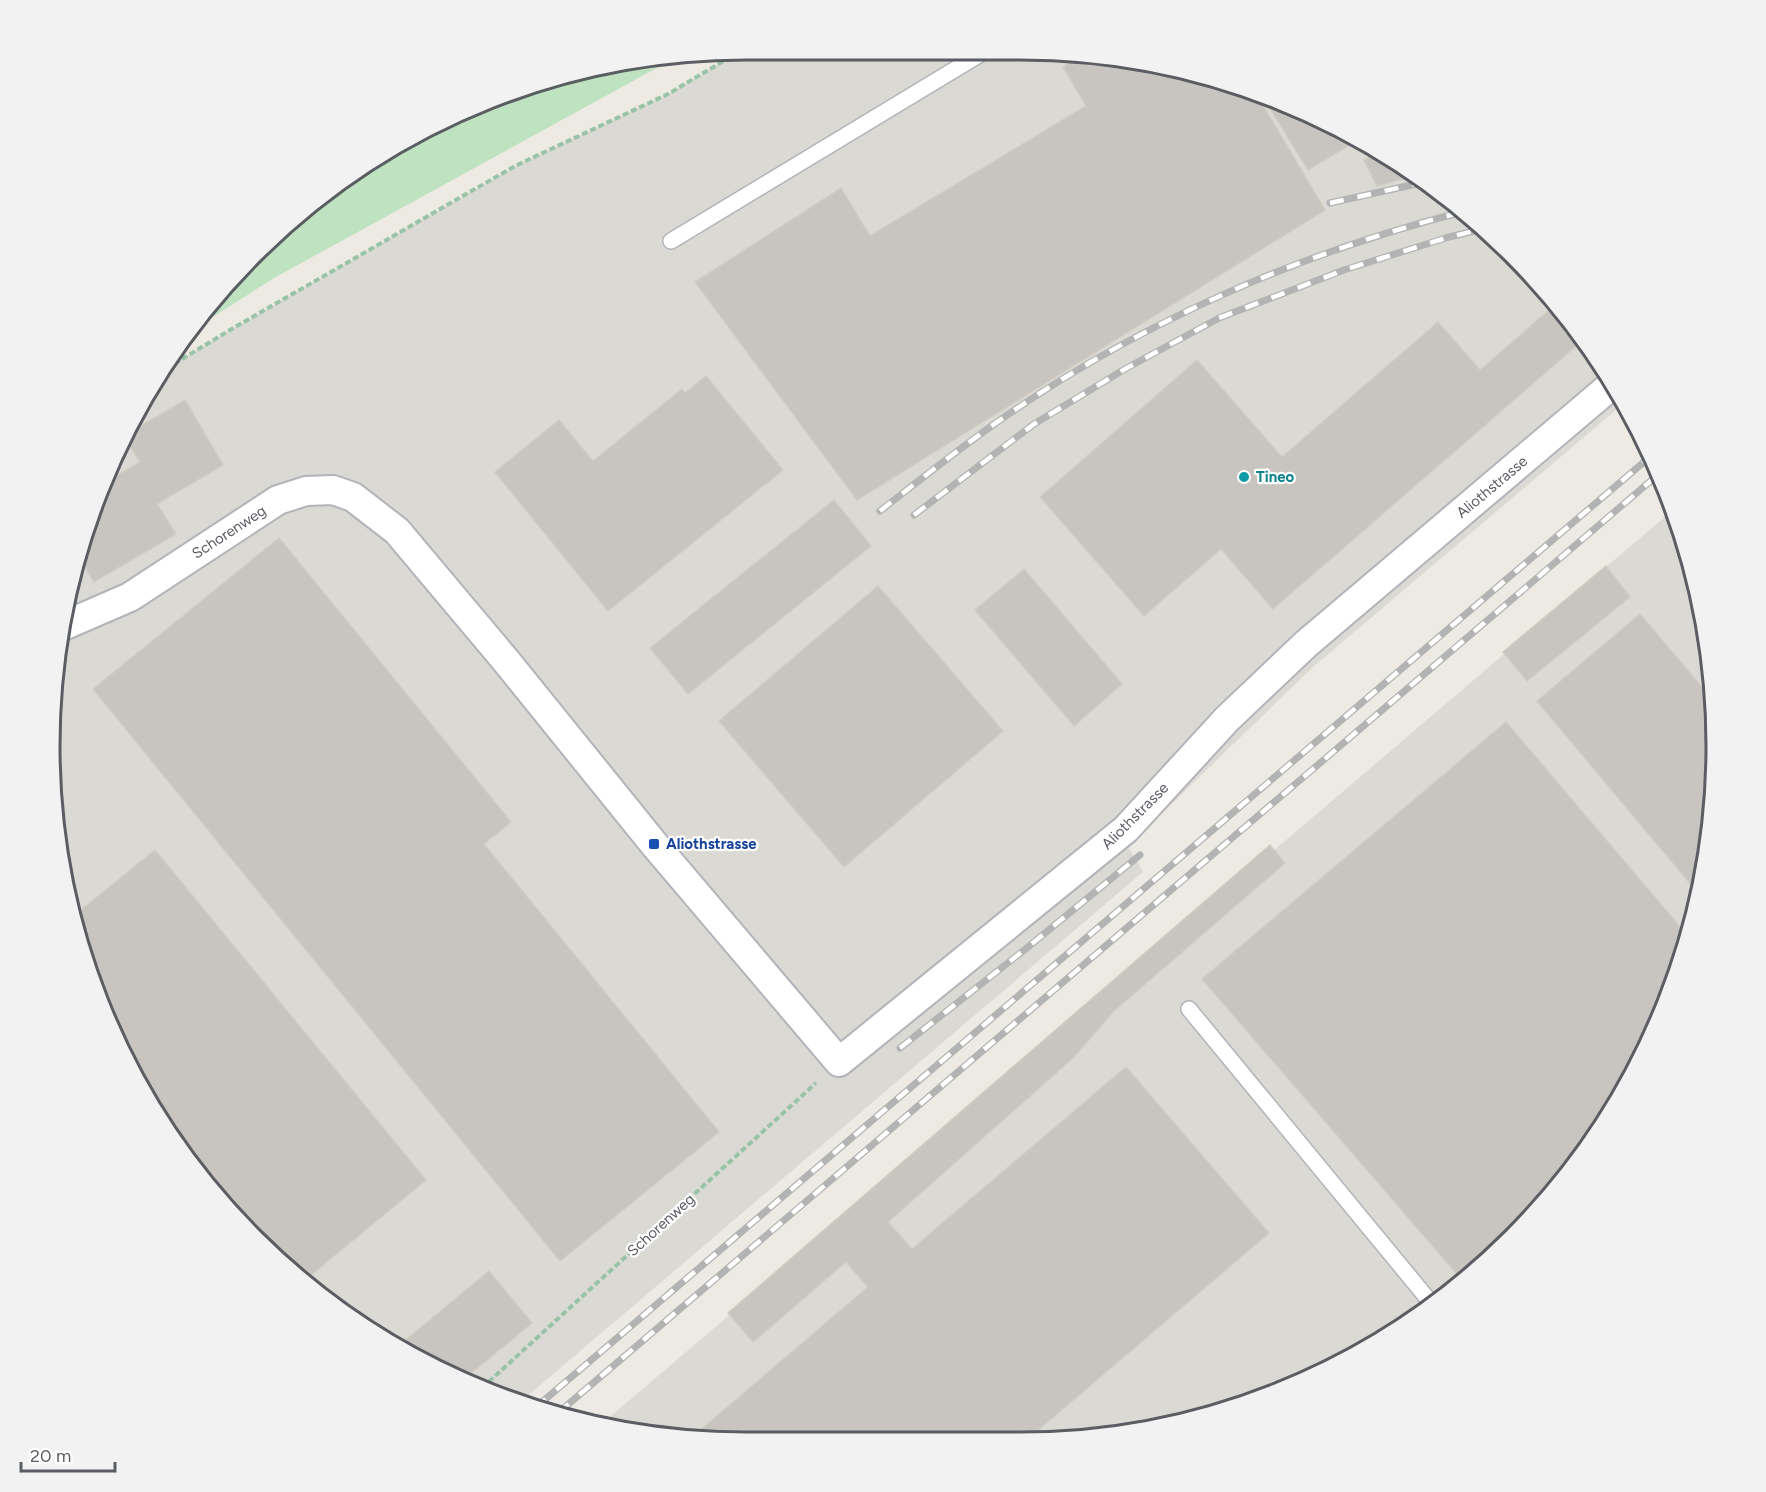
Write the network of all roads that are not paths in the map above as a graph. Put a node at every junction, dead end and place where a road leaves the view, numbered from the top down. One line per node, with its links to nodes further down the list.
1 (970, 60): 2 (lane)
2 (671, 241)
3 (1606, 390): 4 (street, Aliothstrasse)
4 (397, 531): 5 (street, Schorenweg)
5 (71, 622)
6 (1189, 1009): 7 (lane)
7 (1427, 1298)

